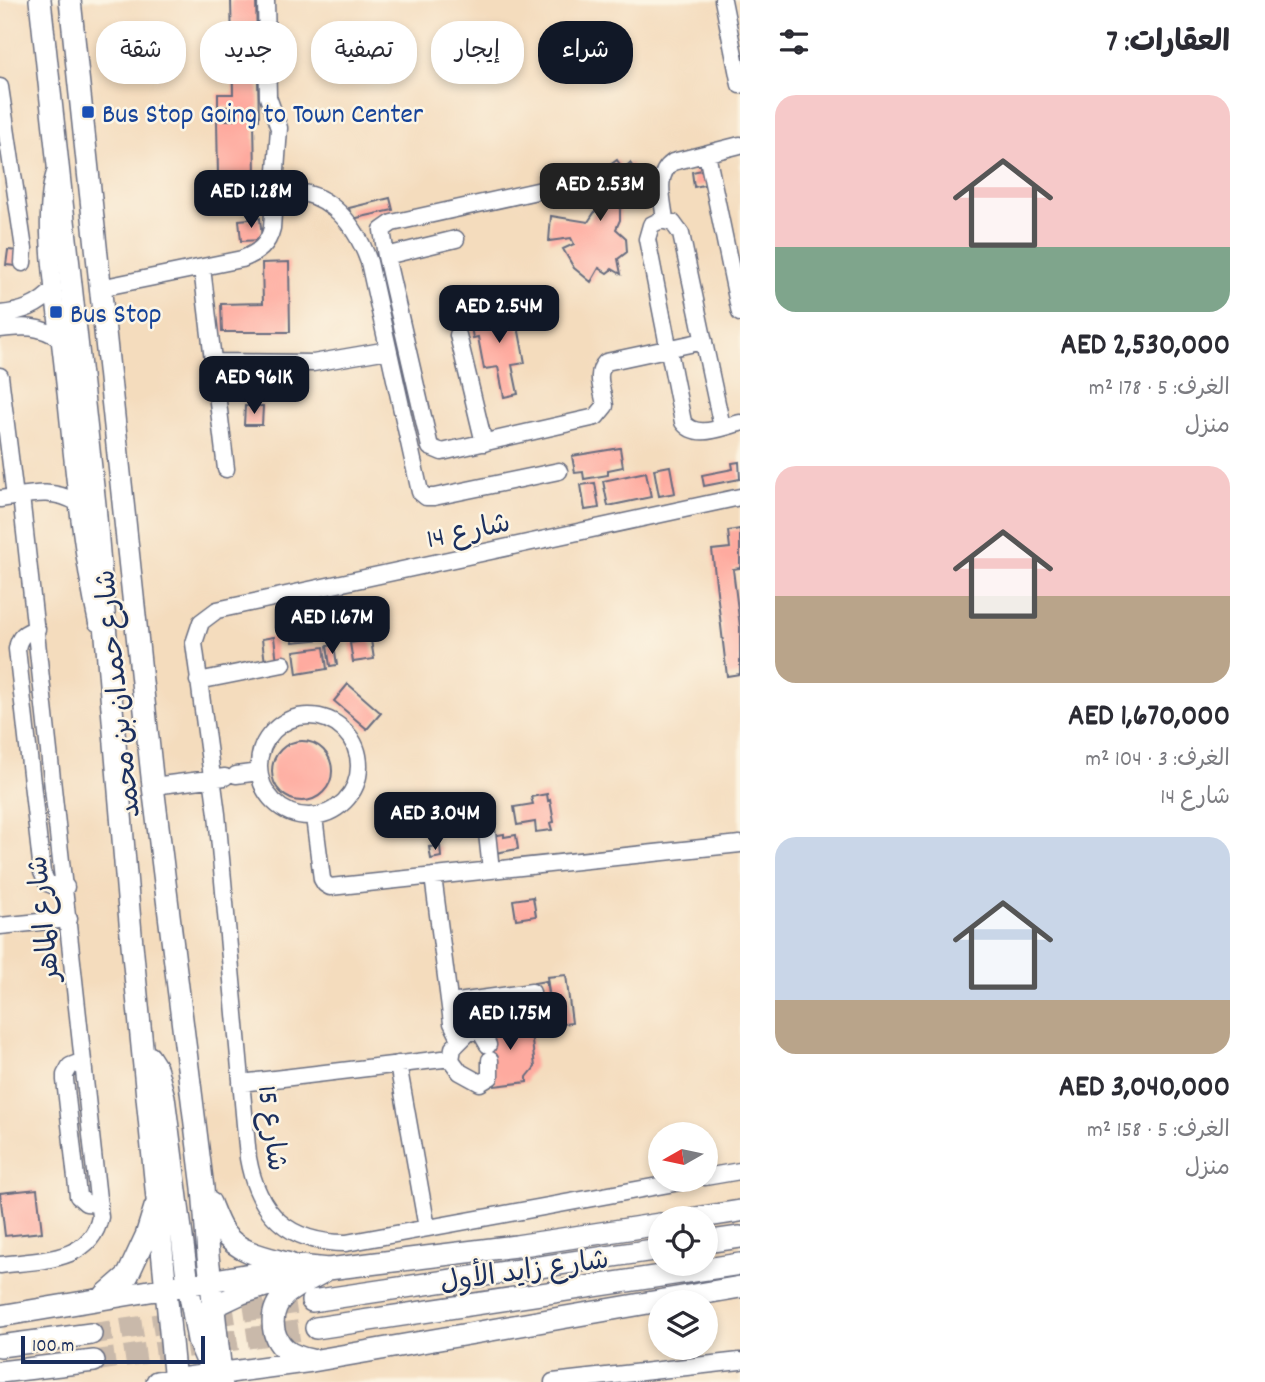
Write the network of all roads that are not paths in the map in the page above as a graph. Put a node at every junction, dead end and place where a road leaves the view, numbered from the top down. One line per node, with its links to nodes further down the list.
1 (40, 0): 9 (main road, شارع حمدان بن محمد)
2 (70, 0): 17 (main road, شارع حمدان بن محمد)
3 (266, 0): 11 (street)
4 (723, 0): 5 (street)
5 (740, 85)
6 (0, 87): 15 (street)
7 (740, 145): 8 (street)
8 (707, 154): 12 (street); 19 (street)
9 (58, 165): 18 (street); 41 (main road, شارع حمدان بن محمد)
10 (555, 187): 14 (street)
11 (274, 196): 16 (street); 26 (street)
12 (665, 220): 24 (street); 25 (street)
13 (456, 239): 14 (street)
14 (386, 256): 31 (street)
15 (23, 263)
16 (202, 268): 17 (street); 27 (street)
17 (100, 288): 45 (main road, شارع حمدان بن محمد)
18 (54, 289): 20 (street); 23 (street)
19 (740, 313)
20 (0, 314)
21 (0, 329): 23 (street)
22 (458, 335): 31 (street)
23 (60, 340): 32 (street)
24 (704, 341): 25 (street); 30 (street)
25 (668, 349): 30 (street); 31 (street)
26 (388, 350): 27 (street); 34 (street)
27 (214, 362): 33 (street)
28 (0, 376): 36 (street, شارع الماهر)
29 (740, 423): 30 (street)
30 (722, 427)
31 (484, 443)
32 (74, 466): 35 (street); 38 (street)
33 (226, 469)
34 (559, 471)
35 (47, 492): 36 (street); 38 (street)
36 (12, 497): 51 (street, شارع الماهر)
37 (740, 498): 39 (street, شارع 14)
38 (78, 503): 41 (street)
39 (209, 615): 42 (street, شارع 15)
40 (283, 664): 42 (street)
41 (109, 668): 56 (main road, شارع حمدان بن محمد)
42 (198, 681): 44 (street, شارع 15)
43 (259, 772): 44 (street); 47 (street); 47 (street)
44 (224, 777): 45 (street); 59 (street, شارع 15)
45 (153, 786): 62 (main road, شارع حمدان بن محمد)
46 (484, 805): 49 (street)
47 (314, 817): 50 (street)
48 (740, 844): 49 (street)
49 (491, 870): 50 (street)
50 (433, 876): 54 (street)
51 (69, 919): 52 (street); 73 (street, شارع الماهر)
52 (0, 926)
53 (532, 992): 54 (street)
54 (450, 1003): 55 (street)
55 (460, 1039): 57 (street); 57 (street)
56 (142, 1046): 64 (main road, شارع حمدان بن محمد); 77 (main road)
57 (451, 1058): 58 (street)
58 (398, 1064): 59 (street); 68 (street)
59 (242, 1083): 68 (street, شارع 15)
60 (740, 1171): 61 (street)
61 (718, 1175)
62 (203, 1188): 74 (main road); 76 (main road, شارع حمدان بن محمد)
63 (648, 1188): 68 (street, شارع 15)
64 (158, 1199): 79 (main road, شارع حمدان بن محمد); 80 (main road)
65 (740, 1211): 66 (main road)
66 (718, 1214)
67 (648, 1226): 75 (main road)
68 (428, 1228)
69 (740, 1237): 70 (main road)
70 (718, 1240)
71 (648, 1252): 81 (main road, شارع زايد الأول)
72 (740, 1264): 85 (main road, شارع زايد الأول)
73 (0, 1265)
74 (299, 1266): 75 (main road); 76 (main road)
75 (328, 1269): 82 (main road); 89 (main road)
76 (210, 1280): 77 (main road); 82 (main road, شارع حمدان بن محمد)
77 (188, 1284): 79 (main road); 84 (main road)
78 (740, 1287): 89 (main road)
79 (166, 1288): 80 (main road); 84 (main road); 95 (main road, شارع حمدان بن محمد)
80 (102, 1298): 83 (main road)
81 (312, 1301)
82 (213, 1305): 84 (main road); 94 (main road, شارع حمدان بن محمد)
83 (0, 1316)
84 (192, 1320): 94 (main road); 95 (main road)
85 (316, 1328)
86 (91, 1335): 87 (main road)
87 (0, 1346)
88 (94, 1361): 92 (main road)
89 (312, 1361): 91 (main road)
90 (740, 1361): 93 (street)
91 (276, 1366): 94 (main road); 96 (main road)
92 (0, 1372)
93 (669, 1375): 97 (street)
94 (210, 1378): 95 (main road)
95 (169, 1381)
96 (261, 1382)
97 (553, 1382)

